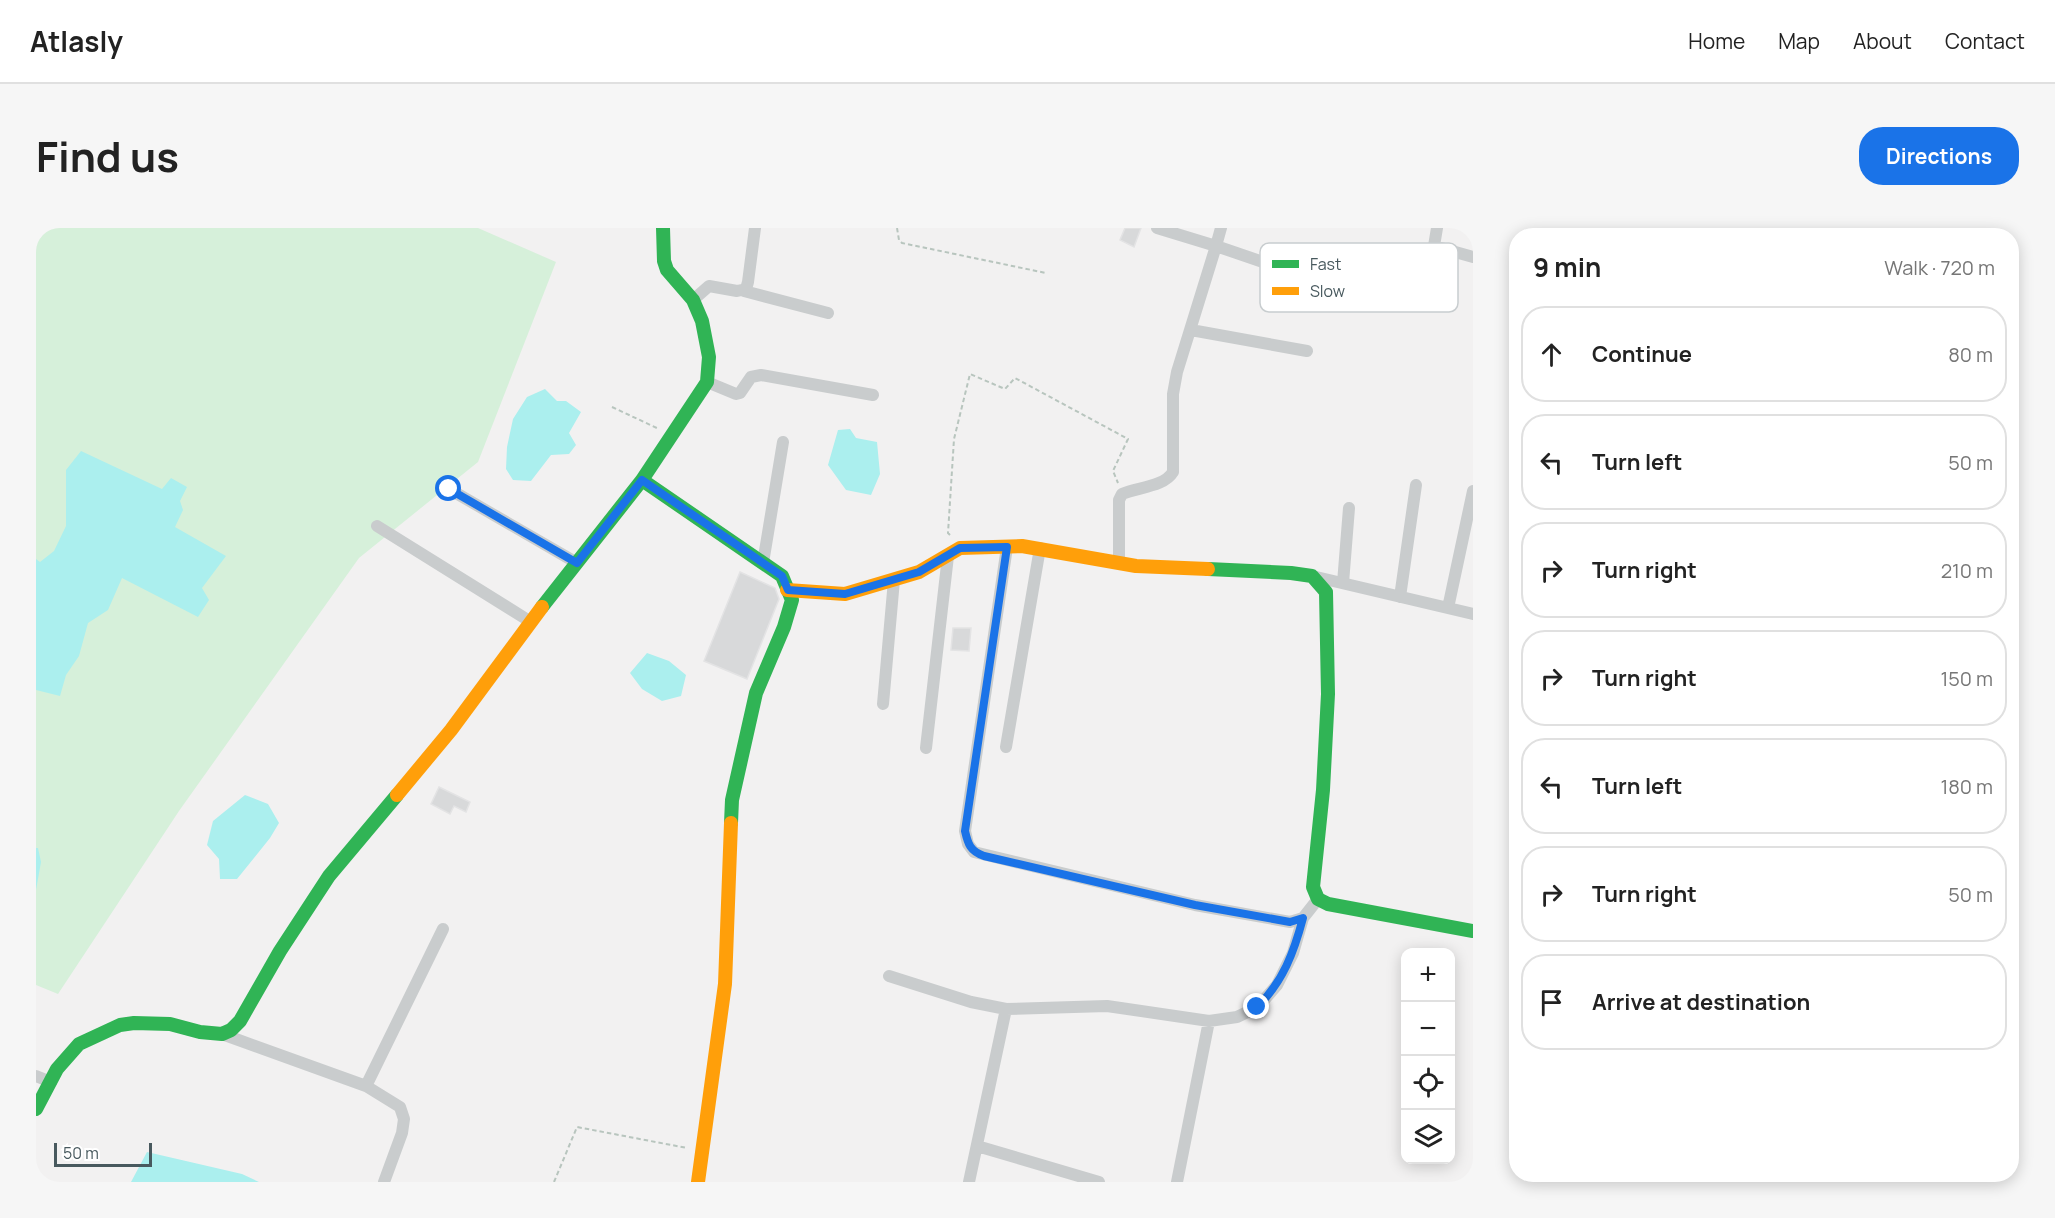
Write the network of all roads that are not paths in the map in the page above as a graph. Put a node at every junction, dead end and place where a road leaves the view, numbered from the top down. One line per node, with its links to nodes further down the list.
1 (663, 228): 12 (street)
2 (755, 228): 11 (street)
3 (1157, 228): 7 (street)
4 (1221, 228): 7 (street)
5 (1437, 228): 6 (street)
6 (1434, 243)
7 (1216, 246): 10 (street); 14 (street)
8 (1458, 252): 9 (street)
9 (1473, 256)
10 (1260, 261)
11 (744, 291): 12 (street); 13 (street)
12 (693, 300): 16 (street)
13 (828, 313)
14 (1191, 330): 15 (street); 28 (street)
15 (1307, 351)
16 (707, 382): 17 (street); 19 (street)
17 (873, 395)
18 (783, 442): 30 (street)
19 (642, 480): 29 (street); 30 (street)
20 (1416, 485): 35 (street)
21 (449, 489): 29 (street)
22 (1473, 491): 36 (street)
23 (1349, 508): 33 (street)
24 (377, 526): 38 (street)
25 (1007, 547): 26 (street); 27 (street); 43 (street)
26 (1040, 548): 28 (street); 40 (street)
27 (954, 552): 32 (street); 41 (street)
28 (1119, 562): 31 (street)
29 (577, 563): 38 (street)
30 (764, 563): 34 (street)
31 (1312, 576): 33 (street); 42 (street)
32 (894, 580): 34 (street); 39 (street)
33 (1343, 583): 35 (street)
34 (788, 590): 55 (street)
35 (1400, 597): 36 (street)
36 (1448, 608): 37 (street)
37 (1473, 614)
38 (531, 622): 49 (street)
39 (883, 704)
40 (1006, 747)
41 (926, 748)
42 (1318, 899): 43 (street); 45 (street)
43 (1303, 918): 48 (street)
44 (443, 929): 52 (street)
45 (1473, 931)
46 (889, 976): 47 (street)
47 (1006, 1009): 48 (street); 54 (street)
48 (1209, 1021): 59 (street)
49 (222, 1034): 51 (street); 52 (street)
50 (36, 1076): 51 (street)
51 (51, 1082): 53 (street)
52 (366, 1086): 56 (street)
53 (36, 1108)
54 (977, 1146): 57 (street); 58 (street)
55 (702, 1181)
56 (384, 1182)
57 (969, 1182)
58 (1099, 1182)
59 (1176, 1182)

